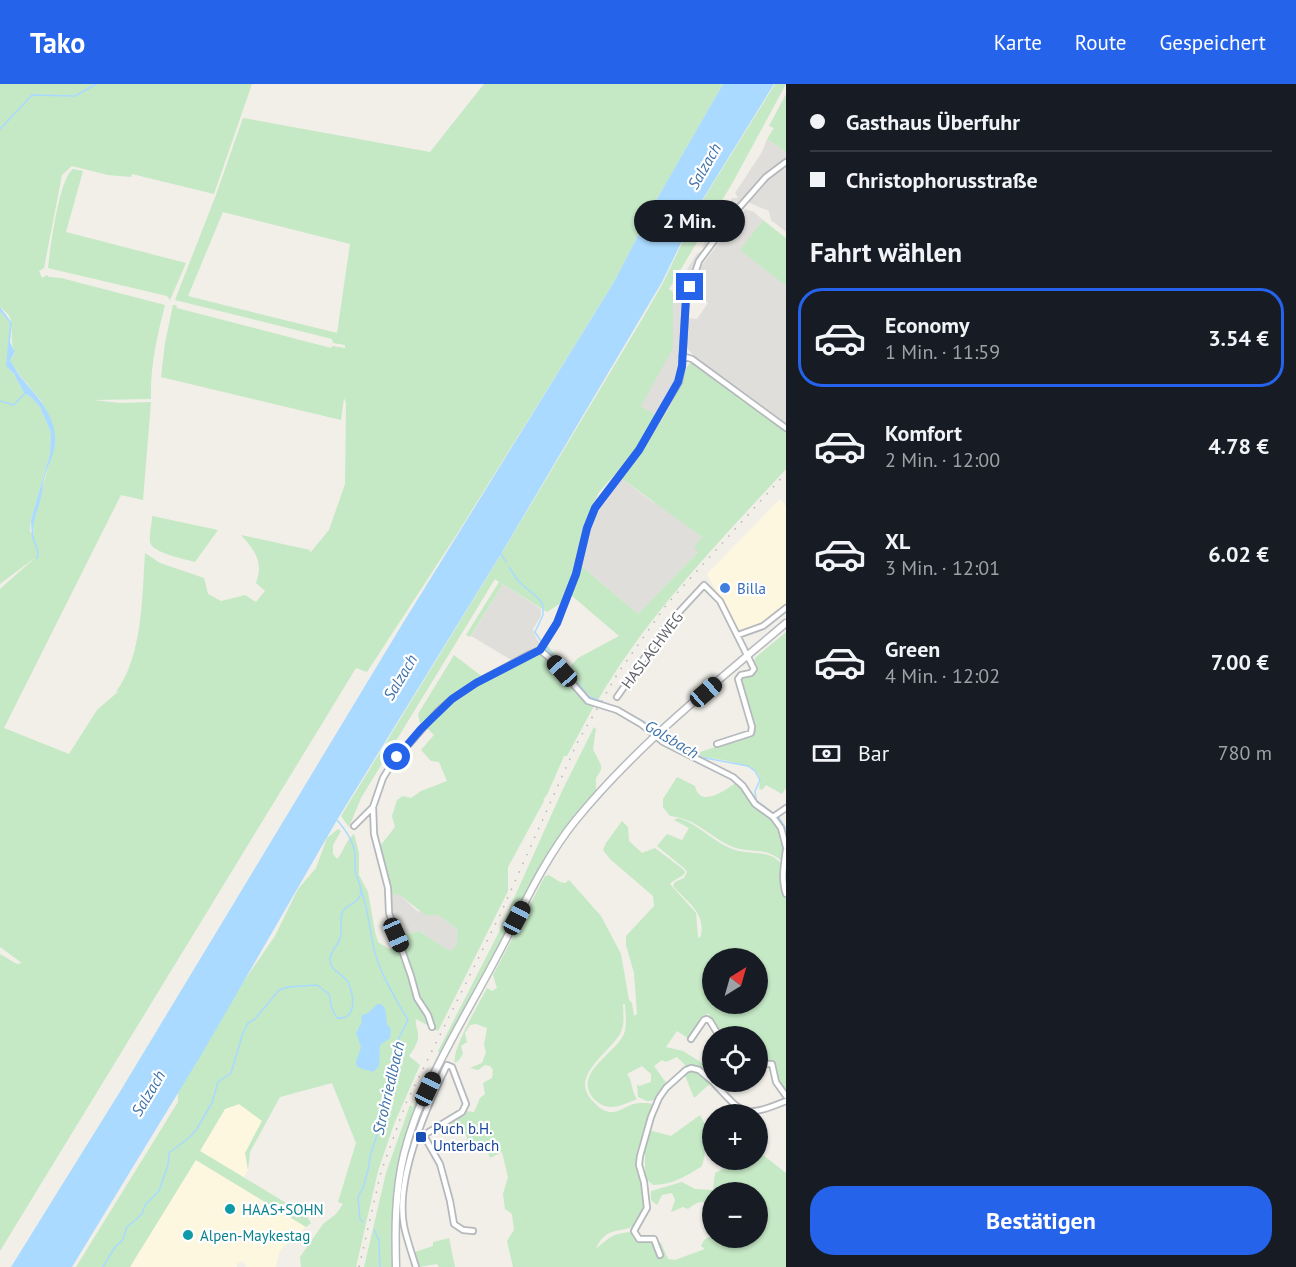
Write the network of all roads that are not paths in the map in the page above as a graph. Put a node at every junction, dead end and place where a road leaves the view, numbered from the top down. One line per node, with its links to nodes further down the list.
1 (786, 162): 2 (street)
2 (682, 356): 3 (street); 7 (street)
3 (786, 428)
4 (786, 608): 6 (street)
5 (786, 623): 8 (main road)
6 (738, 635): 8 (street, HASLACHWEG); 9 (street, HASLACHWEG)
7 (540, 650): 10 (street); 12 (street)
8 (747, 656): 10 (main road); 11 (street)
9 (617, 696)
10 (660, 733): 14 (street); 30 (main road)
11 (717, 744)
12 (373, 807): 15 (street); 19 (street)
13 (786, 808): 14 (street)
14 (773, 817): 16 (street)
15 (354, 826)
16 (786, 849): 17 (street)
17 (786, 894)
18 (712, 1026): 20 (street)
19 (432, 1027)
20 (691, 1039)
21 (768, 1064): 24 (street)
22 (702, 1072): 29 (street)
23 (723, 1092): 25 (street)
24 (786, 1096)
25 (786, 1101)
26 (418, 1131): 27 (street); 27 (street); 31 (street)
27 (424, 1135): 28 (street)
28 (473, 1231)
29 (660, 1255)
30 (396, 1267)
31 (416, 1267)

